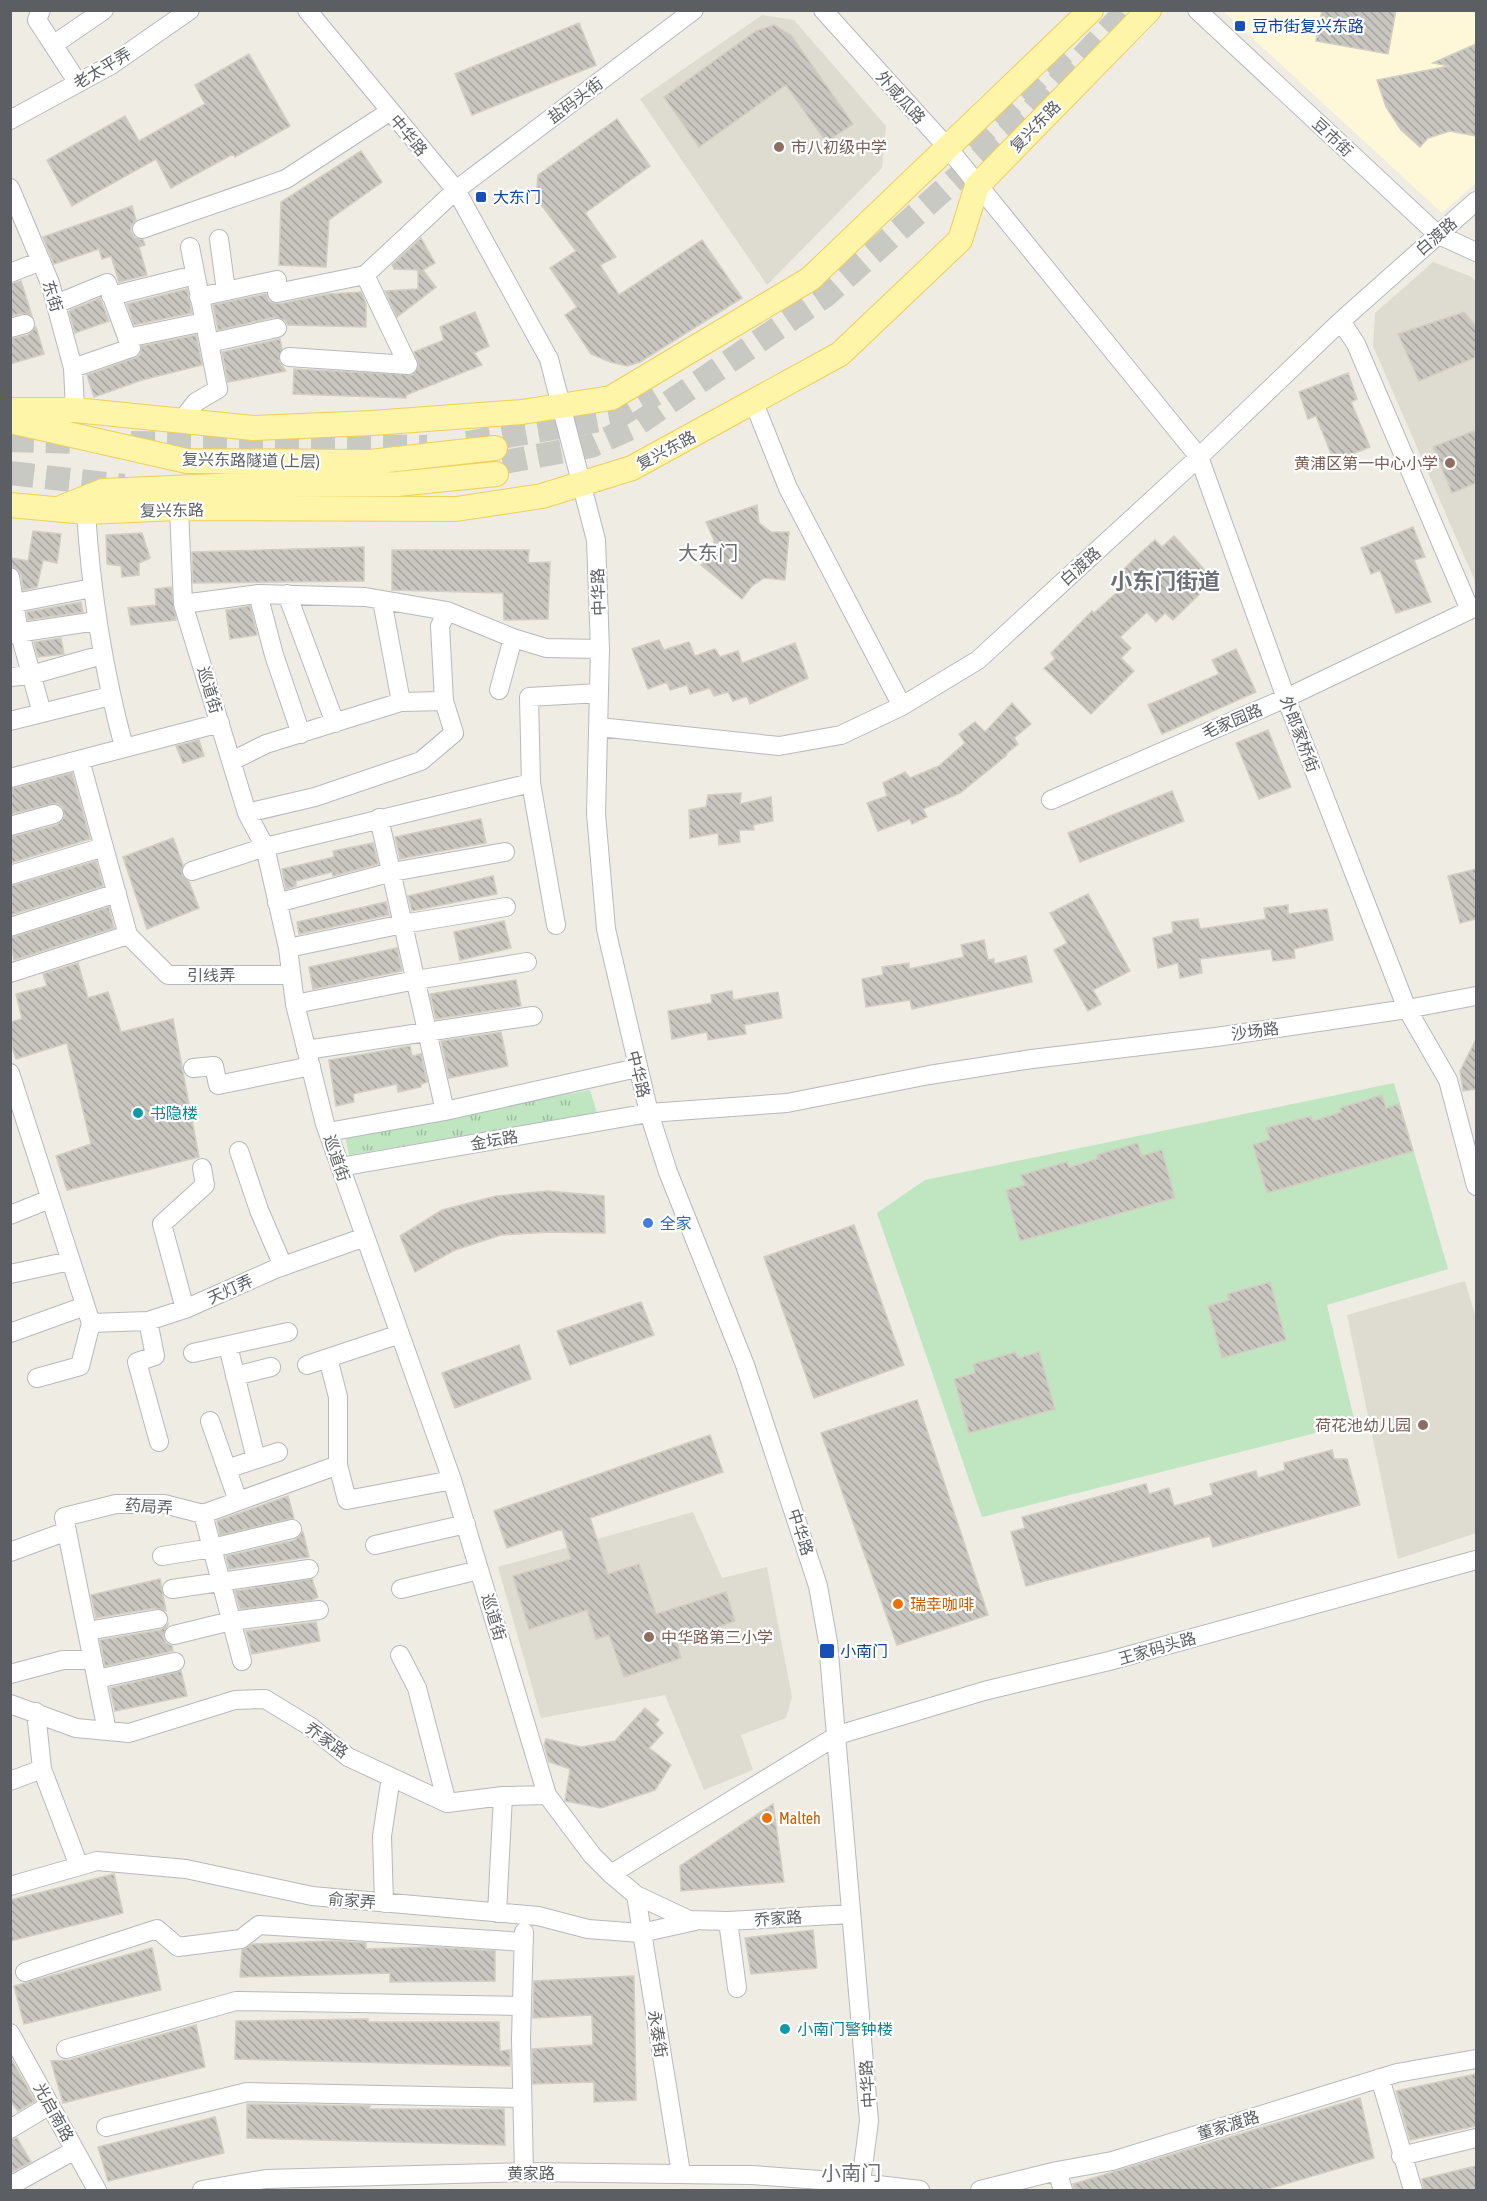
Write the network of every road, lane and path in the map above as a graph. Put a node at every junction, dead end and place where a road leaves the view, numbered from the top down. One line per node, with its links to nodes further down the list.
1 (40, 10): 11 (street)
2 (104, 10): 11 (street)
3 (190, 10): 10 (street, 老太平弄)
4 (307, 10): 13 (street, 中华路)
5 (694, 10): 18 (street, 盐码头街)
6 (823, 10): 15 (street, 外咸瓜路)
7 (1091, 10): 15 (main road)
8 (1149, 10): 16 (main road, 复兴东路)
9 (1197, 10): 21 (street, 豆市街)
10 (171, 17): 12 (street, 老太平弄)
11 (53, 45): 12 (street)
12 (78, 83): 14 (street, 老太平弄)
13 (389, 112): 18 (street, 中华路); 20 (street)
14 (10, 120)
15 (948, 148): 16 (street, 外咸瓜路); 41 (main road)
16 (976, 186): 40 (main road, 复兴东路); 47 (street, 外郎家桥街)
17 (10, 188): 25 (street, 东街)
18 (456, 190): 28 (street, 盐码头街); 41 (street, 中华路)
19 (1476, 201): 21 (street, 白渡路)
20 (142, 230)
21 (1437, 234): 24 (street, 豆市街); 34 (street, 白渡路)
22 (219, 239): 29 (street)
23 (190, 247): 27 (street)
24 (1476, 252)
25 (41, 261): 26 (street); 32 (street, 东街)
26 (10, 273)
27 (195, 275): 30 (street); 31 (street)
28 (365, 275): 29 (street); 38 (street)
29 (226, 291): 31 (street)
30 (111, 296): 32 (street); 36 (street)
31 (199, 297): 33 (street)
32 (56, 304): 39 (street, 东街)
33 (204, 321): 36 (street); 37 (street)
34 (1341, 321): 47 (street, 白渡路); 61 (street)
35 (277, 328): 37 (street)
36 (127, 338): 39 (street)
37 (209, 343): 45 (street)
38 (289, 357)
39 (73, 368): 43 (street, 东街)
40 (754, 403): 49 (main road, 复兴东路); 76 (street)
41 (561, 406): 45 (main road); 49 (street, 中华路)
42 (10, 410): 43 (main road)
43 (75, 410): 45 (main road)
44 (10, 421): 46 (main road, 复兴东路隧道 (上层))
45 (181, 421)
46 (495, 448)
47 (1199, 457): 73 (street, 外郎家桥街); 76 (street, 白渡路)
48 (496, 474): 51 (main road, 复兴东路隧道 (上层))
49 (581, 484): 52 (main road, 复兴东路); 66 (street, 中华路)
50 (10, 505): 51 (main road, 复兴东路)
51 (58, 508): 53 (main road, 复兴东路)
52 (179, 508): 53 (main road, 复兴东路); 60 (street, 巡道街)
53 (86, 512): 55 (street)
54 (10, 577): 59 (street)
55 (92, 588): 59 (street); 63 (street)
56 (258, 594): 57 (street); 60 (street); 82 (street)
57 (287, 594): 58 (street); 80 (street)
58 (382, 600): 62 (street); 75 (street)
59 (12, 603): 64 (street)
60 (183, 604): 79 (street, 巡道街)
61 (1473, 608): 73 (street, 毛家园路)
62 (447, 611): 65 (street); 74 (street)
63 (97, 621): 64 (street); 67 (street)
64 (15, 634): 68 (street)
65 (513, 638): 66 (street); 70 (street)
66 (600, 650): 71 (street, 中华路)
67 (102, 655): 68 (street); 72 (street)
68 (31, 675): 69 (street); 77 (street)
69 (10, 677)
70 (499, 690)
71 (599, 693): 81 (street, 中华路); 87 (street)
72 (110, 696): 77 (street); 83 (street)
73 (1286, 698): 88 (street, 毛家园路); 113 (street, 外郎家桥街)
74 (444, 701): 75 (street); 89 (street)
75 (401, 702): 80 (street)
76 (902, 706): 81 (street, 白渡路)
77 (42, 713): 78 (street)
78 (10, 721)
79 (220, 723): 83 (street); 85 (street, 巡道街)
80 (334, 723): 82 (street)
81 (599, 728): 118 (street, 中华路)
82 (301, 734): 85 (street)
83 (124, 747): 84 (street)
84 (80, 760): 86 (street); 93 (street)
85 (232, 761): 89 (street, 巡道街)
86 (10, 778)
87 (531, 783): 91 (street); 103 (street)
88 (1051, 800)
89 (247, 813): 94 (street, 巡道街)
90 (54, 814): 92 (street)
91 (379, 818): 94 (street); 97 (street)
92 (10, 826)
93 (104, 847): 98 (street); 99 (street)
94 (265, 848): 96 (street); 100 (street, 巡道街)
95 (505, 852): 97 (street)
96 (192, 872)
97 (392, 872): 100 (street); 102 (street)
98 (10, 875)
99 (117, 893): 104 (street); 105 (street)
100 (277, 903): 106 (street, 巡道街)
101 (506, 907): 102 (street)
102 (403, 924): 106 (street); 110 (street)
103 (556, 925)
104 (10, 927)
105 (128, 935): 108 (street); 109 (street, 引线弄)
106 (288, 948): 109 (street, 巡道街)
107 (527, 962): 110 (street)
108 (10, 974)
109 (291, 975): 112 (street, 巡道街)
110 (416, 980): 112 (street); 115 (street)
111 (1476, 996): 113 (street, 沙场路)
112 (295, 1004): 116 (street, 巡道街)
113 (1407, 1010): 121 (street, 沙场路); 126 (street, 外郎家桥街)
114 (533, 1016): 115 (street)
115 (427, 1032): 116 (street); 120 (street)
116 (309, 1058): 117 (street); 122 (street, 巡道街)
117 (193, 1068)
118 (637, 1068): 120 (street); 121 (street, 中华路)
119 (10, 1072): 127 (street)
120 (445, 1111): 122 (street)
121 (649, 1113): 124 (street, 金坛路); 182 (street, 中华路)
122 (328, 1132): 124 (street, 巡道街)
123 (239, 1151): 131 (street)
124 (340, 1167): 129 (street, 巡道街)
125 (202, 1168): 133 (street)
126 (1476, 1186)
127 (50, 1199): 128 (street); 130 (street)
128 (10, 1215)
129 (365, 1237): 131 (street, 天灯弄); 138 (street, 巡道街)
130 (70, 1261): 132 (street); 134 (street)
131 (283, 1266): 133 (street, 天灯弄)
132 (10, 1274)
133 (185, 1309): 135 (street, 天灯弄)
134 (88, 1315): 135 (street, 天灯弄); 137 (street, 天灯弄); 145 (street)
135 (148, 1320): 147 (street)
136 (288, 1332): 139 (street)
137 (10, 1333)
138 (400, 1334): 141 (street); 152 (street, 巡道街)
139 (228, 1346): 140 (street); 144 (street)
140 (193, 1353)
141 (328, 1358): 142 (street); 150 (street)
142 (307, 1365)
143 (271, 1367): 144 (street)
144 (235, 1376): 149 (street)
145 (36, 1378)
146 (210, 1421): 151 (street)
147 (159, 1442)
148 (278, 1452): 149 (street)
149 (256, 1459): 151 (street)
150 (338, 1465): 152 (street); 153 (street)
151 (227, 1468): 153 (street)
152 (452, 1480): 156 (street, 巡道街)
153 (238, 1501): 154 (street)
154 (203, 1514): 155 (street, 药局弄); 159 (street)
155 (66, 1524): 160 (street, 药局弄); 171 (street)
156 (466, 1524): 158 (street); 164 (street, 巡道街)
157 (292, 1529): 159 (street)
158 (375, 1545)
159 (212, 1548): 161 (street); 165 (street)
160 (10, 1552)
161 (162, 1556)
162 (1476, 1560): 182 (street, 王家码头路)
163 (309, 1569): 165 (street)
164 (479, 1570): 167 (street); 186 (street, 巡道街)
165 (220, 1580): 166 (street); 170 (street)
166 (172, 1588)
167 (401, 1588)
168 (319, 1610): 170 (street)
169 (158, 1618): 171 (street)
170 (231, 1621): 172 (street); 175 (street)
171 (87, 1631): 174 (street)
172 (174, 1635)
173 (400, 1655): 188 (street)
174 (93, 1660): 177 (street); 178 (street)
175 (242, 1661)
176 (174, 1662): 178 (street)
177 (10, 1674)
178 (97, 1679): 181 (street)
179 (10, 1704): 180 (street, 乔家路)
180 (36, 1712): 181 (street, 乔家路); 183 (street)
181 (107, 1731): 184 (street, 乔家路)
182 (838, 1735): 190 (street); 195 (street, 中华路)
183 (42, 1769): 185 (street); 189 (street)
184 (391, 1778): 188 (street, 乔家路); 193 (street)
185 (10, 1781)
186 (548, 1795): 187 (street); 190 (street, 乔家路)
187 (502, 1796): 188 (street); 194 (street)
188 (447, 1803)
189 (80, 1866): 191 (street, 俞家弄); 193 (street, 俞家弄)
190 (611, 1874): 192 (street, 乔家路)
191 (10, 1886)
192 (636, 1895): 197 (street, 乔家路); 199 (street, 永泰街)
193 (384, 1903): 194 (street, 俞家弄)
194 (496, 1913): 196 (street, 俞家弄)
195 (851, 1914): 198 (street, 乔家路); 219 (street, 中华路)
196 (525, 1915): 199 (street, 俞家弄); 200 (street)
197 (697, 1920): 198 (street, 乔家路); 199 (street, 俞家弄)
198 (728, 1921): 202 (street)
199 (642, 1933): 217 (street, 永泰街)
200 (524, 1942): 201 (street); 203 (street)
201 (25, 1972)
202 (737, 1988)
203 (522, 2007): 205 (street); 208 (street)
204 (10, 2033): 209 (street, 光启南路)
205 (66, 2049)
206 (1476, 2059): 207 (street, 董家渡路)
207 (1380, 2078): 214 (street); 215 (street, 董家渡路)
208 (522, 2098): 210 (street); 216 (street)
209 (50, 2105): 211 (street); 213 (street, 光启南路)
210 (106, 2127)
211 (10, 2129)
212 (1476, 2138): 214 (street)
213 (75, 2150): 218 (street); 220 (street, 光启南路)
214 (1401, 2156): 225 (street)
215 (1057, 2171): 223 (street, 董家渡路); 224 (street)
216 (524, 2172): 217 (street, 黄家路); 221 (street, 黄家路)
217 (681, 2173): 219 (street, 黄家路)
218 (10, 2186)
219 (861, 2186): 222 (street)
220 (97, 2190)
221 (202, 2190)
222 (920, 2190)
223 (980, 2190)
224 (1063, 2190)
225 (1413, 2190)

